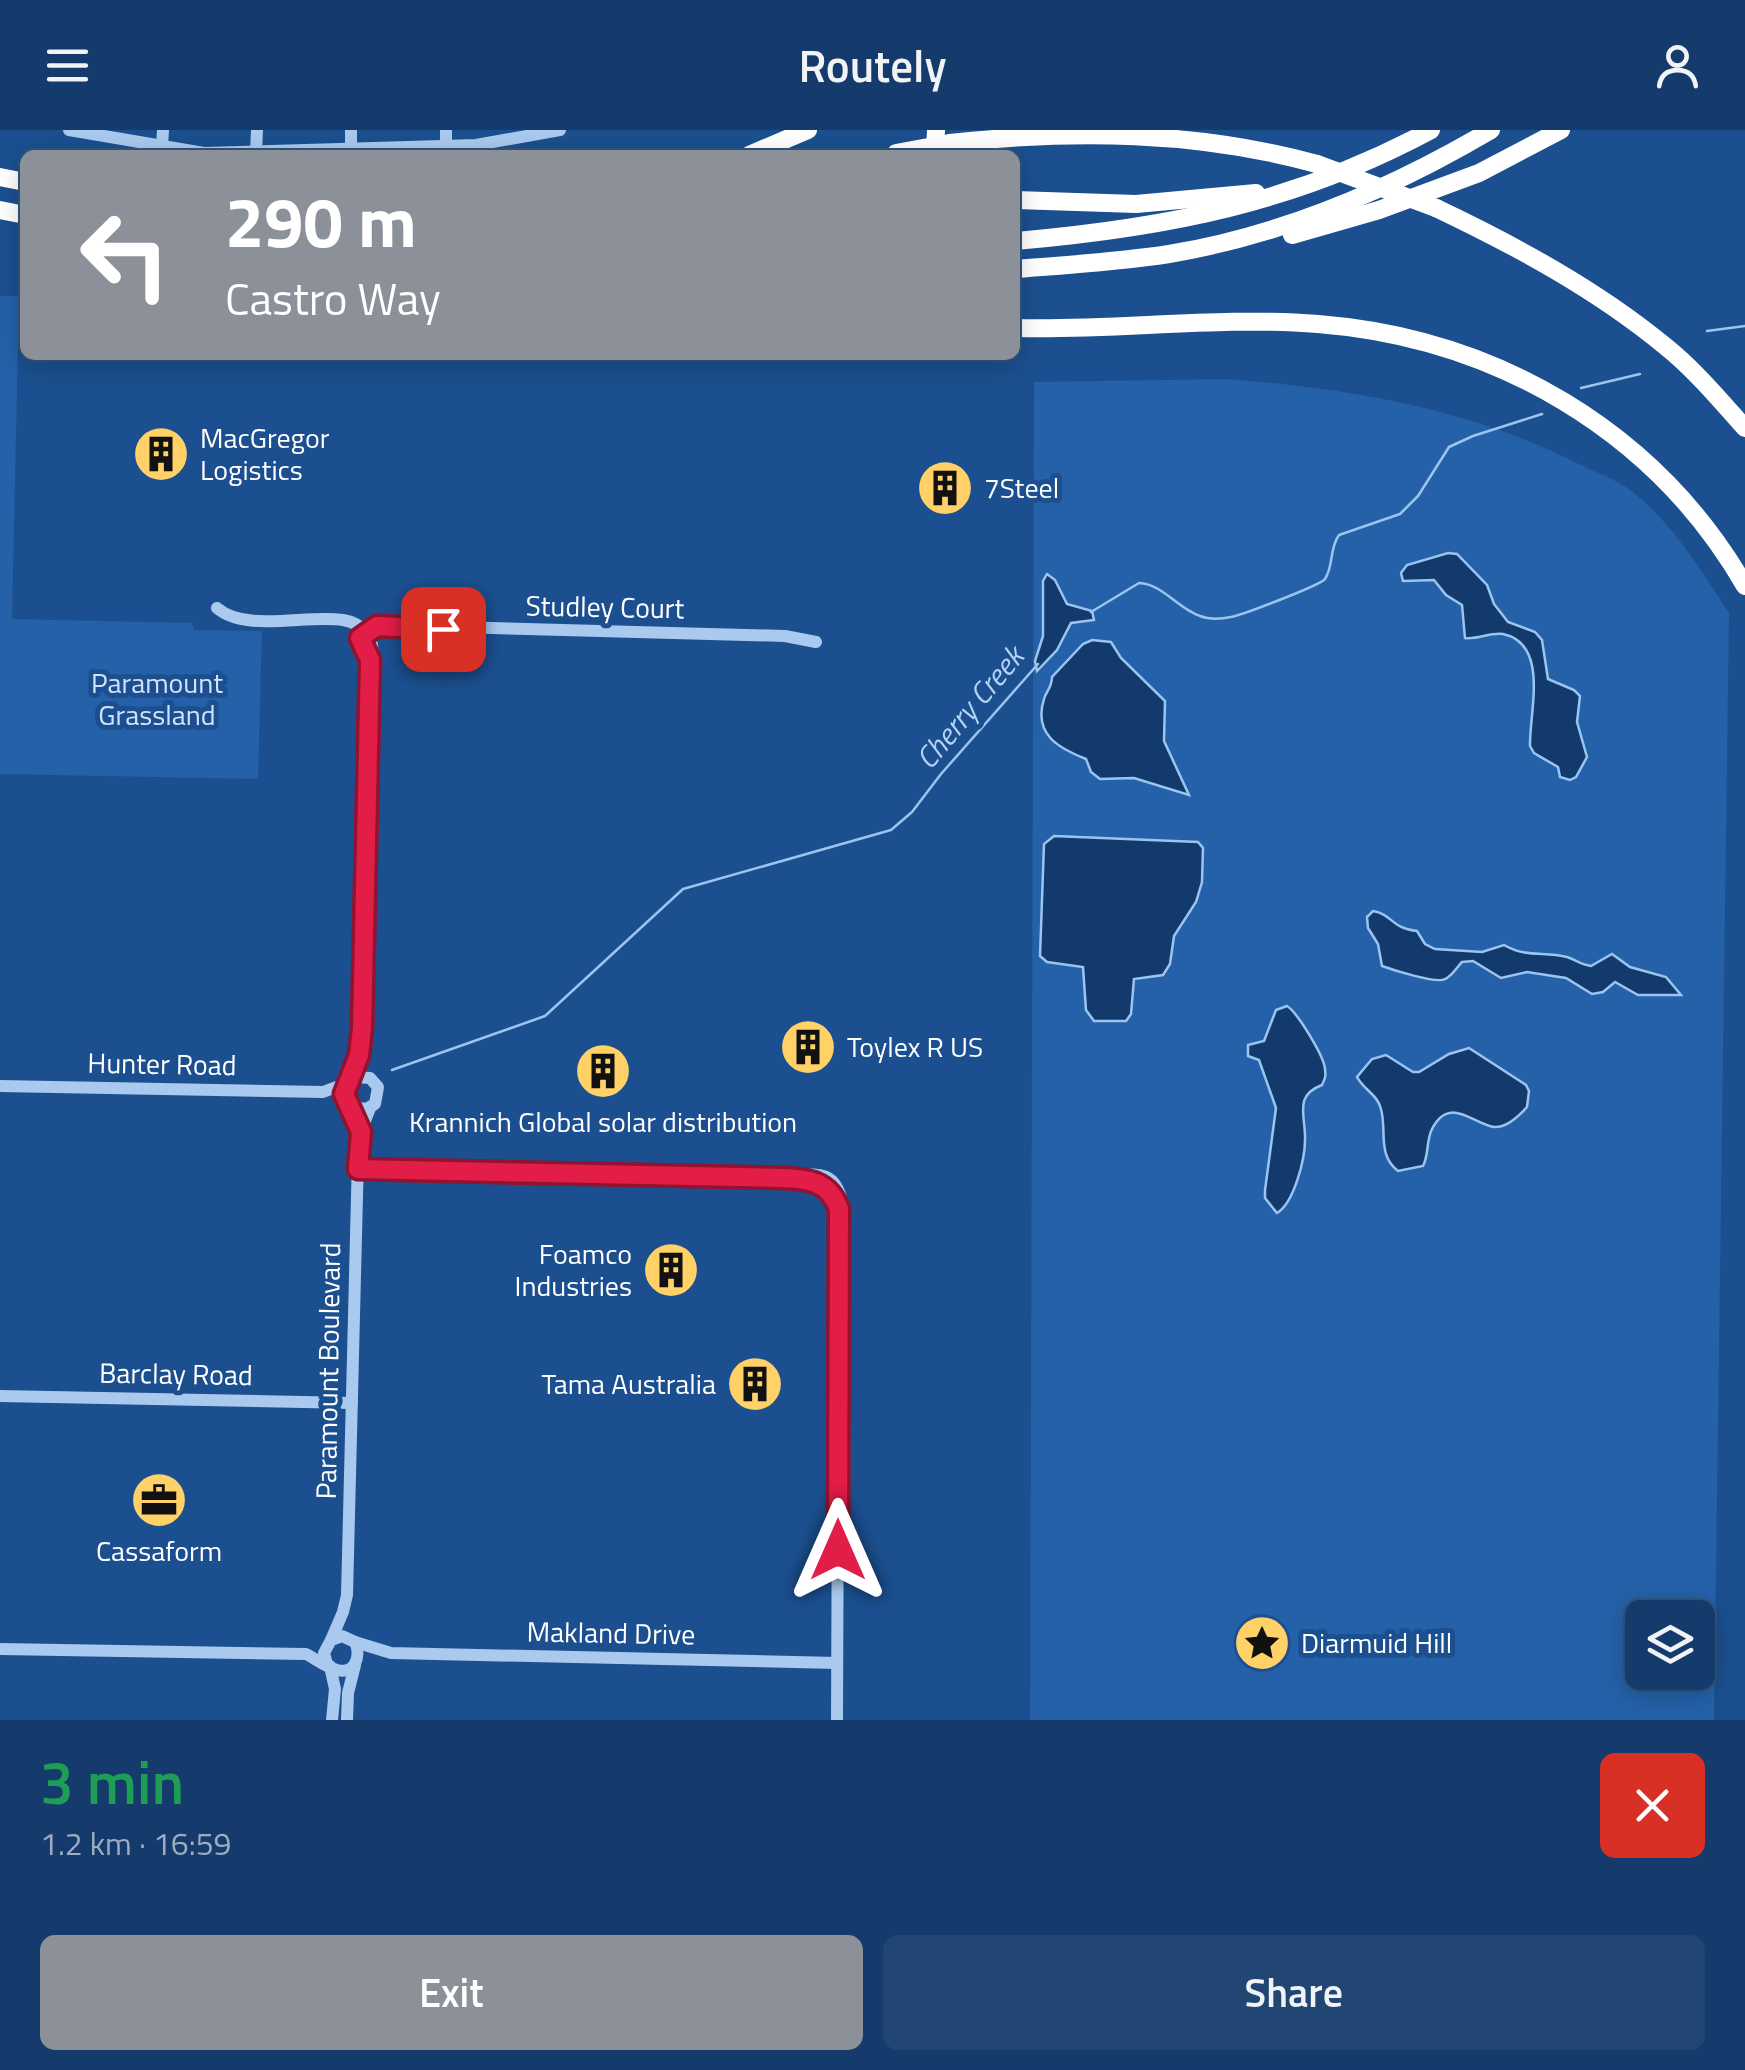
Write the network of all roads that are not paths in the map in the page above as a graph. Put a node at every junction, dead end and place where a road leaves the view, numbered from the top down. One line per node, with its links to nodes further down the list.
1 (68, 130): 13 (street)
2 (162, 130): 13 (street)
3 (352, 130): 15 (street)
4 (446, 130): 12 (street)
5 (560, 130): 10 (street)
6 (808, 130): 16 (highway)
7 (1431, 130): 18 (highway)
8 (1491, 130): 21 (highway)
9 (1561, 130): 21 (highway)
10 (541, 132): 12 (street)
11 (941, 143): 17 (highway, bridge); 18 (highway)
12 (446, 146): 15 (street)
13 (162, 147): 14 (street)
14 (183, 150)
15 (351, 150)
16 (761, 150)
17 (910, 150)
18 (1320, 171): 19 (highway); 20 (highway); 24 (highway, bridge)
19 (1020, 200)
20 (1020, 241)
21 (1168, 254): 22 (highway)
22 (1020, 269)
23 (1020, 328): 25 (highway)
24 (1745, 428)
25 (1745, 586)
26 (217, 608): 27 (street)
27 (366, 635): 28 (street, Studley Court); 29 (street)
28 (816, 642)
29 (359, 1055): 30 (street); 31 (street)
30 (370, 1078): 31 (street); 35 (street)
31 (349, 1081): 33 (street, Hunter Road); 34 (street)
32 (0, 1086): 33 (street, Hunter Road)
33 (323, 1092): 34 (street, Hunter Road)
34 (351, 1106): 35 (street); 36 (street, Paramount Boulevard)
35 (370, 1108): 36 (street, Paramount Boulevard)
36 (361, 1132): 37 (street, Paramount Boulevard)
37 (358, 1169): 39 (street, Paramount Boulevard); 47 (street)
38 (0, 1396): 39 (street, Barclay Road)
39 (352, 1402): 40 (street, Paramount Boulevard)
40 (343, 1612): 41 (street, Paramount Boulevard); 42 (street, Paramount Boulevard)
41 (329, 1641): 42 (street); 45 (street); 48 (street)
42 (354, 1641): 44 (street, Makland Drive); 46 (street)
43 (0, 1649): 45 (street)
44 (384, 1652): 46 (street, Makland Drive); 47 (street, Makland Drive)
45 (306, 1654): 48 (street)
46 (356, 1663): 48 (street); 50 (street)
47 (837, 1663): 51 (street)
48 (328, 1665): 49 (street)
49 (332, 1720)
50 (347, 1720)
51 (837, 1720)

